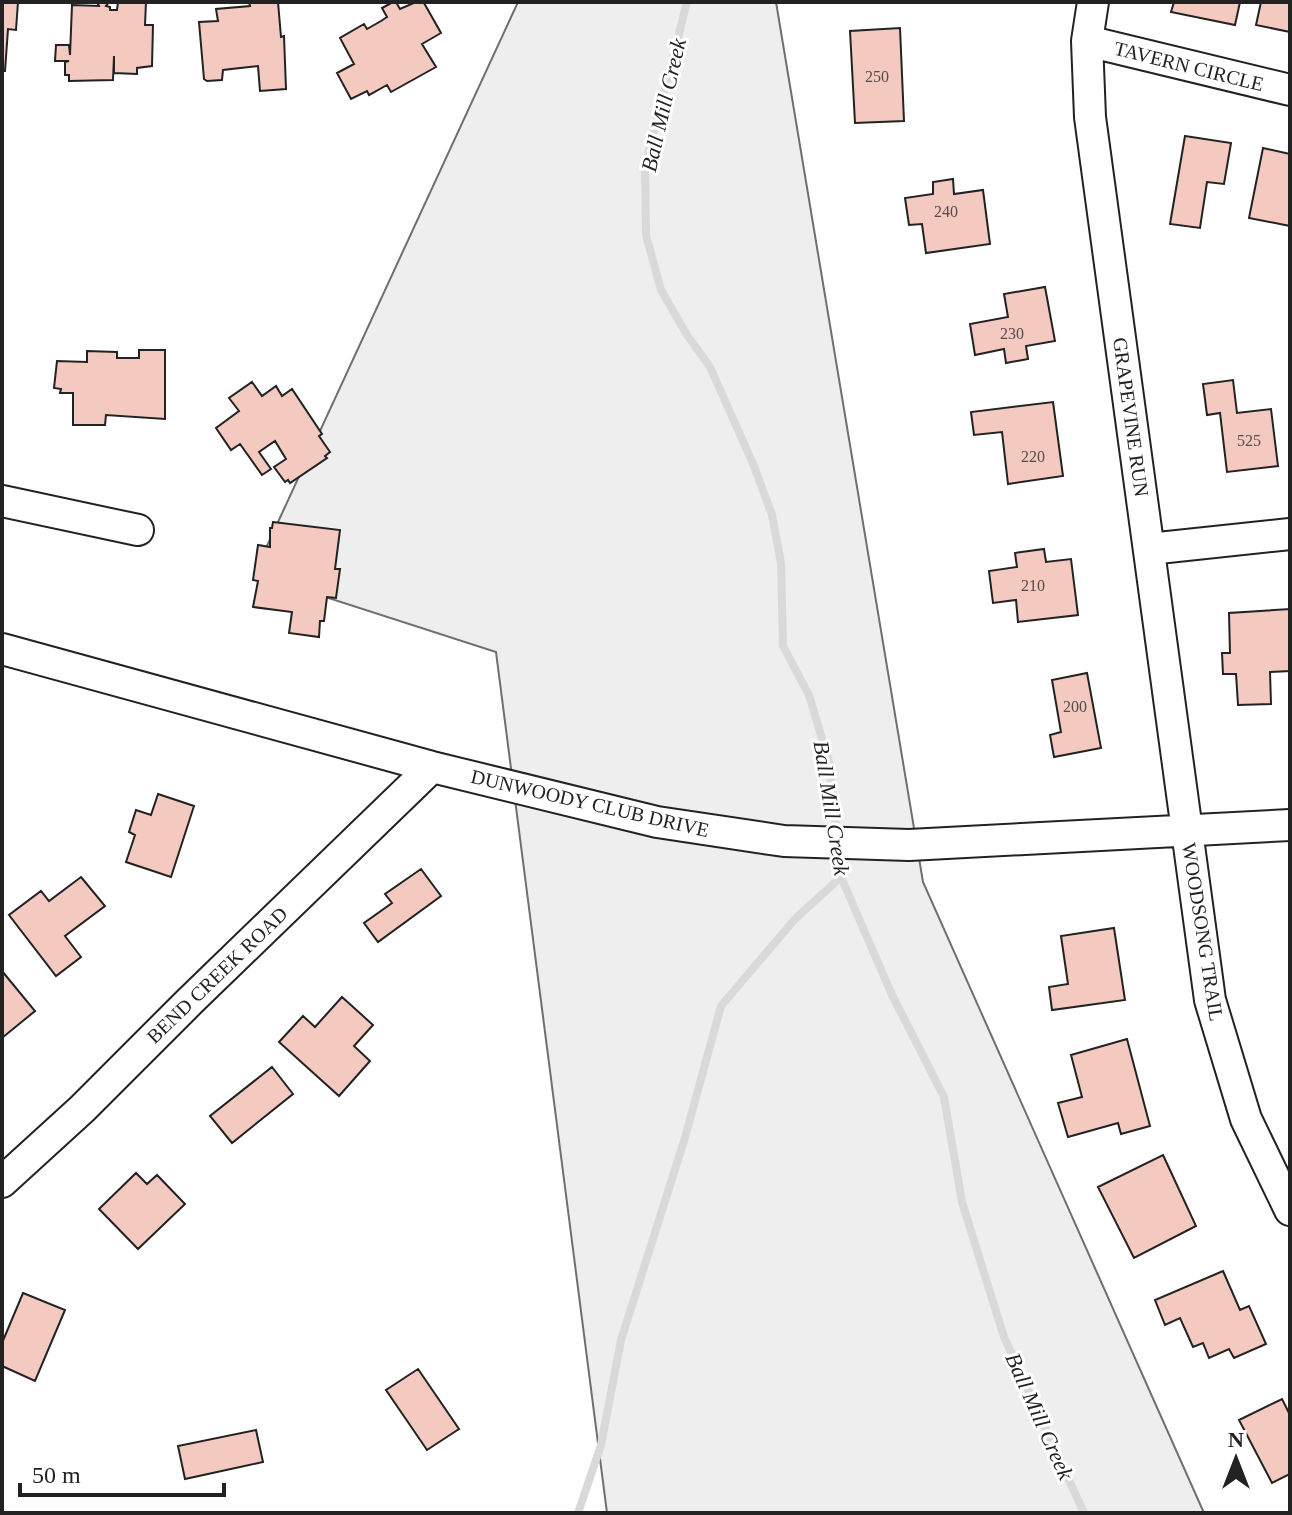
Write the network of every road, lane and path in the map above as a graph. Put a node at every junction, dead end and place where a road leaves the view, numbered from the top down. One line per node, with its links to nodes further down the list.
1 (1093, 2): 2 (street, GRAPEVINE RUN)
2 (1087, 41): 3 (street, TAVERN CIRCLE); 7 (street, GRAPEVINE RUN)
3 (1290, 90)
4 (2, 501): 5 (street)
5 (138, 530)
6 (1290, 534): 7 (street)
7 (1149, 549): 11 (street, GRAPEVINE RUN)
8 (2, 649): 9 (street, DUNWOODY CLUB DRIVE)
9 (432, 767): 11 (street, DUNWOODY CLUB DRIVE); 12 (street, BEND CREEK ROAD)
10 (1290, 825): 11 (street, DUNWOODY CLUB DRIVE)
11 (1187, 832): 13 (street, WOODSONG TRAIL)
12 (2, 1182)
13 (1290, 1210)

